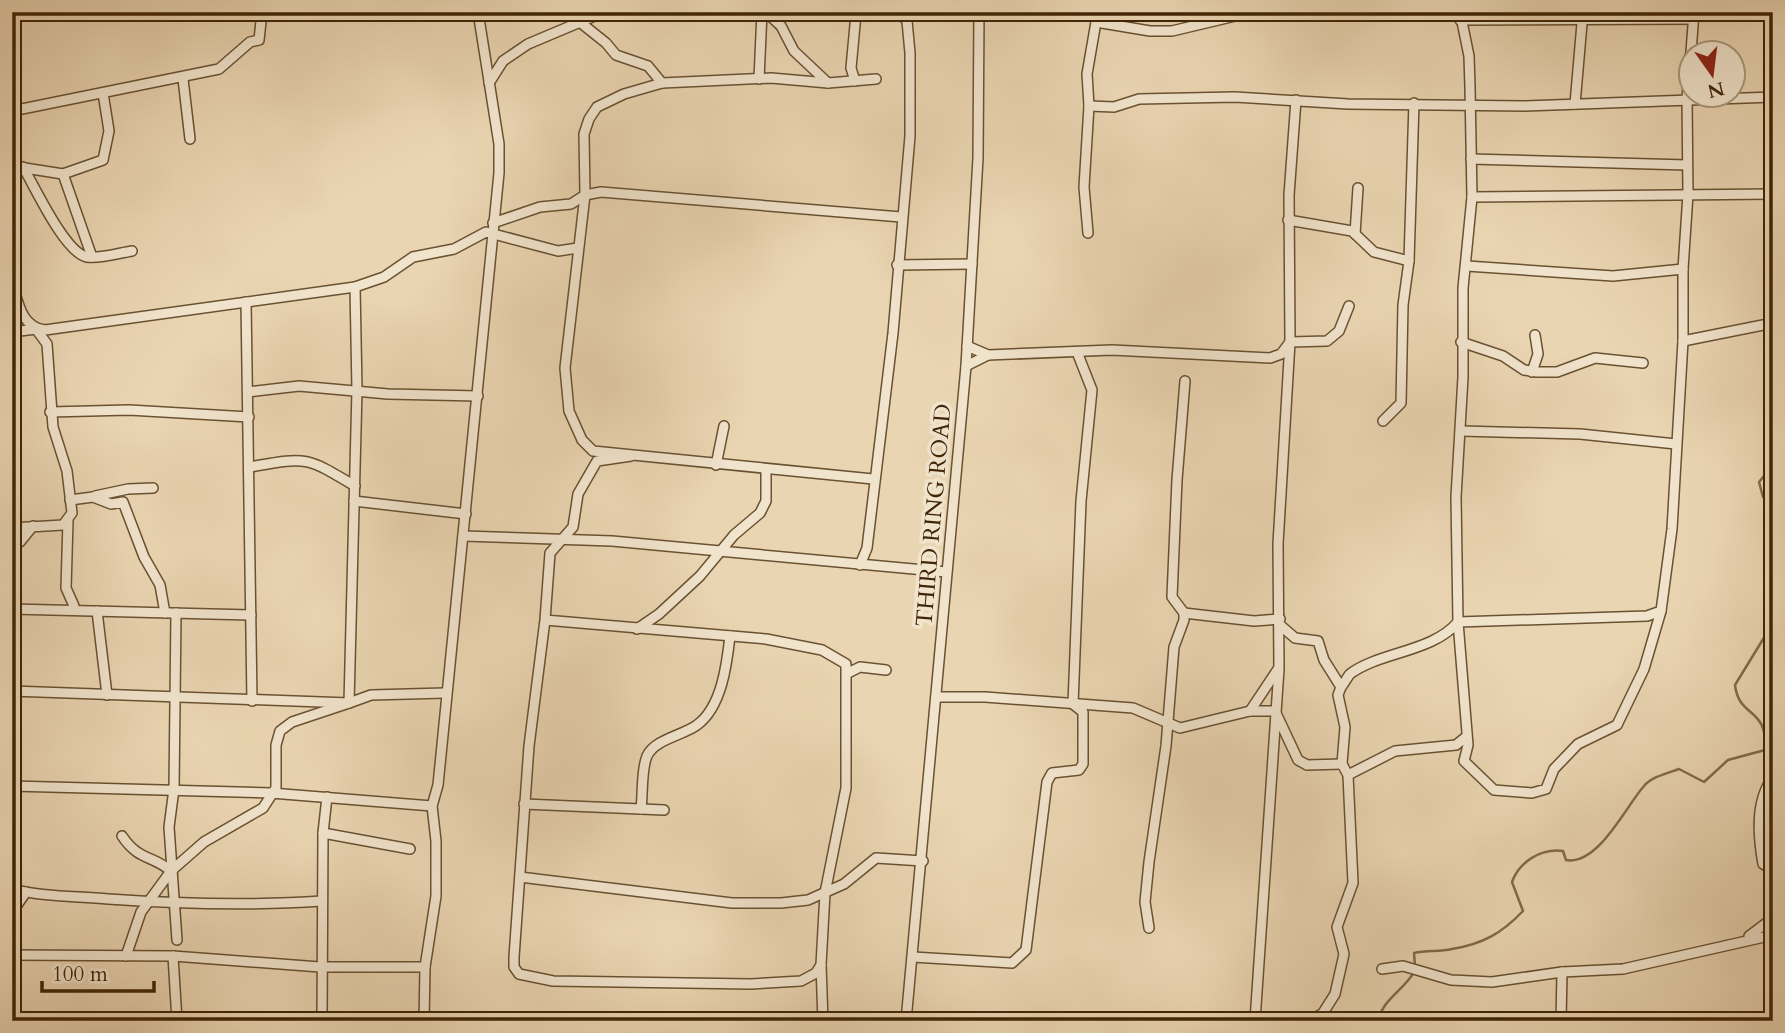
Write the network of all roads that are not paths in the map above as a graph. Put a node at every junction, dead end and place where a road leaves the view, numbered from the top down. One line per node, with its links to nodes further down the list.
1 (262, 12): 17 (street)
2 (478, 12): 15 (street)
3 (764, 12): 18 (street); 23 (street)
4 (836, 12): 8 (street)
5 (979, 12): 55 (street, THIRD RING ROAD)
6 (1252, 12): 12 (street)
7 (600, 13): 13 (street)
8 (856, 14): 20 (street); 46 (street)
9 (1694, 15): 11 (street); 14 (street)
10 (1460, 16): 11 (street); 30 (street)
11 (1582, 16): 31 (street)
12 (1095, 17): 32 (street)
13 (585, 19): 16 (street); 22 (street)
14 (1692, 38)
15 (486, 59): 16 (street); 21 (street)
16 (503, 61): 21 (street)
17 (183, 79): 24 (street); 35 (street)
18 (759, 79): 22 (street); 23 (street)
19 (876, 79): 20 (street)
20 (855, 80): 23 (street)
21 (489, 83): 48 (street)
22 (662, 83): 44 (street)
23 (828, 83)
24 (103, 93): 34 (street); 40 (street)
25 (1773, 97): 26 (street)
26 (1746, 98)
27 (1676, 99): 31 (street)
28 (1296, 100): 29 (street); 32 (street); 47 (street)
29 (1414, 103): 30 (street); 54 (street)
30 (1471, 103): 31 (street); 36 (street)
31 (1575, 104)
32 (1089, 107): 49 (street)
33 (1687, 108): 37 (street)
34 (12, 111)
35 (190, 139)
36 (1471, 159): 37 (street); 45 (street)
37 (1687, 165): 42 (street)
38 (12, 166): 39 (street)
39 (23, 167): 40 (street); 53 (street)
40 (63, 174): 53 (street)
41 (1358, 188): 50 (street)
42 (1688, 194): 43 (street); 45 (street); 58 (street)
43 (1773, 194)
44 (584, 195): 46 (street); 48 (street); 51 (street)
45 (1472, 197): 57 (street)
46 (901, 217): 56 (street)
47 (1288, 220): 50 (street); 68 (street)
48 (493, 227): 51 (street); 60 (street); 79 (street)
49 (1088, 233)
50 (1355, 234): 54 (street)
51 (578, 248): 86 (street)
52 (132, 251): 53 (street)
53 (92, 257)
54 (1409, 261): 82 (street)
55 (972, 264): 56 (street); 70 (street, THIRD RING ROAD)
56 (897, 265): 90 (street)
57 (1467, 267): 58 (street); 69 (street)
58 (1683, 269): 67 (street)
59 (12, 282): 64 (street)
60 (355, 287): 61 (street); 77 (street)
61 (246, 302): 64 (street); 78 (street)
62 (1349, 306): 68 (street)
63 (1763, 325): 67 (street)
64 (36, 329): 65 (street); 80 (street)
65 (12, 332)
66 (1535, 335): 75 (street)
67 (1683, 341): 85 (street)
68 (1290, 342): 71 (street); 120 (street)
69 (1461, 342): 75 (street); 84 (street)
70 (967, 346): 72 (street); 74 (street, THIRD RING ROAD)
71 (1077, 352): 72 (street); 138 (street)
72 (988, 355): 74 (street)
73 (1643, 363): 75 (street)
74 (966, 366): 109 (street, THIRD RING ROAD)
75 (1532, 372)
76 (1185, 381): 116 (street)
77 (356, 390): 78 (street); 79 (street); 91 (street)
78 (248, 392): 81 (street)
79 (478, 396): 96 (street)
80 (51, 412): 81 (street); 94 (street)
81 (248, 417): 88 (street)
82 (1383, 421)
83 (724, 426): 87 (street)
84 (1461, 431): 85 (street); 121 (street)
85 (1676, 444): 113 (street)
86 (631, 456): 87 (street); 102 (street)
87 (716, 465): 89 (street)
88 (250, 467): 91 (street); 118 (street)
89 (766, 470): 90 (street); 105 (street)
90 (873, 478): 104 (street)
91 (355, 486): 95 (street)
92 (153, 488): 93 (street)
93 (93, 497): 94 (street); 114 (street)
94 (70, 500): 97 (street)
95 (354, 501): 96 (street); 137 (street)
96 (466, 514): 100 (street)
97 (68, 521): 98 (street); 110 (street)
98 (33, 526): 99 (street); 103 (street)
99 (12, 528)
100 (464, 536): 101 (street); 132 (street)
101 (537, 538): 102 (street); 106 (street)
102 (561, 539): 105 (street); 106 (street)
103 (12, 544)
104 (867, 548): 107 (street); 108 (street)
105 (720, 552): 107 (street); 117 (street)
106 (550, 553): 119 (street)
107 (860, 565): 108 (street)
108 (876, 566): 109 (street)
109 (946, 572): 134 (street, THIRD RING ROAD)
110 (74, 606)
111 (12, 608): 112 (street)
112 (97, 611): 114 (street); 133 (street)
113 (1661, 611): 121 (street); 142 (street)
114 (165, 613): 115 (street)
115 (176, 613): 118 (street); 135 (street)
116 (1184, 613): 120 (street); 141 (street)
117 (659, 614): 122 (street); 123 (street)
118 (251, 615): 136 (street)
119 (545, 620): 122 (street); 150 (street)
120 (1280, 622): 125 (street); 126 (street)
121 (1458, 622): 129 (street); 142 (street)
122 (637, 629): 123 (street)
123 (663, 631): 124 (street)
124 (730, 636): 128 (street); 152 (street)
125 (1328, 666): 129 (street); 130 (street)
126 (1279, 668): 139 (street); 140 (street)
127 (886, 670): 128 (street)
128 (848, 673): 163 (street)
129 (1349, 674): 130 (street)
130 (1339, 683): 143 (street)
131 (12, 691): 133 (street)
132 (445, 693): 137 (street); 151 (street)
133 (107, 695): 135 (street)
134 (936, 697): 138 (street); 157 (street, THIRD RING ROAD)
135 (176, 698): 136 (street); 147 (street)
136 (252, 701): 137 (street)
137 (349, 703): 148 (street)
138 (1073, 704): 141 (street); 176 (street)
139 (1250, 711): 140 (street); 141 (street)
140 (1275, 711): 143 (street); 187 (street)
141 (1169, 723): 169 (street)
142 (1466, 737): 144 (street)
143 (1342, 764): 144 (street)
144 (1348, 775): 188 (street)
145 (1773, 777): 158 (street)
146 (12, 786): 147 (street)
147 (174, 789): 148 (street); 159 (street)
148 (271, 793): 149 (street); 159 (street)
149 (327, 797): 151 (street); 154 (street)
150 (524, 804): 152 (street); 160 (street)
151 (432, 806): 179 (street)
152 (641, 809): 153 (street)
153 (664, 810)
154 (323, 833): 156 (street); 164 (street)
155 (122, 836): 159 (street)
156 (410, 849)
157 (923, 861): 163 (street); 176 (street, THIRD RING ROAD)
158 (1773, 870)
159 (171, 871): 165 (street); 166 (street)
160 (520, 877): 163 (street); 177 (street)
161 (12, 889): 162 (street)
162 (26, 892): 165 (street); 167 (street)
163 (825, 893): 177 (street)
164 (322, 901): 166 (street); 178 (street)
165 (149, 902): 166 (street); 174 (street)
166 (176, 904): 172 (street)
167 (13, 909)
168 (1773, 918): 171 (street)
169 (1149, 928)
170 (1773, 935): 171 (street)
171 (1745, 939): 181 (street)
172 (177, 940)
173 (12, 955): 174 (street)
174 (127, 956): 175 (street)
175 (173, 956): 178 (street); 182 (street)
176 (913, 957): 186 (street, THIRD RING ROAD)
177 (821, 965): 185 (street)
178 (320, 967): 179 (street); 183 (street)
179 (425, 967): 184 (street)
180 (1382, 969): 181 (street)
181 (1562, 972): 189 (street)
182 (177, 1021)
183 (322, 1021)
184 (424, 1021)
185 (823, 1021)
186 (906, 1021)
187 (1255, 1021)
188 (1310, 1021)
189 (1561, 1021)

